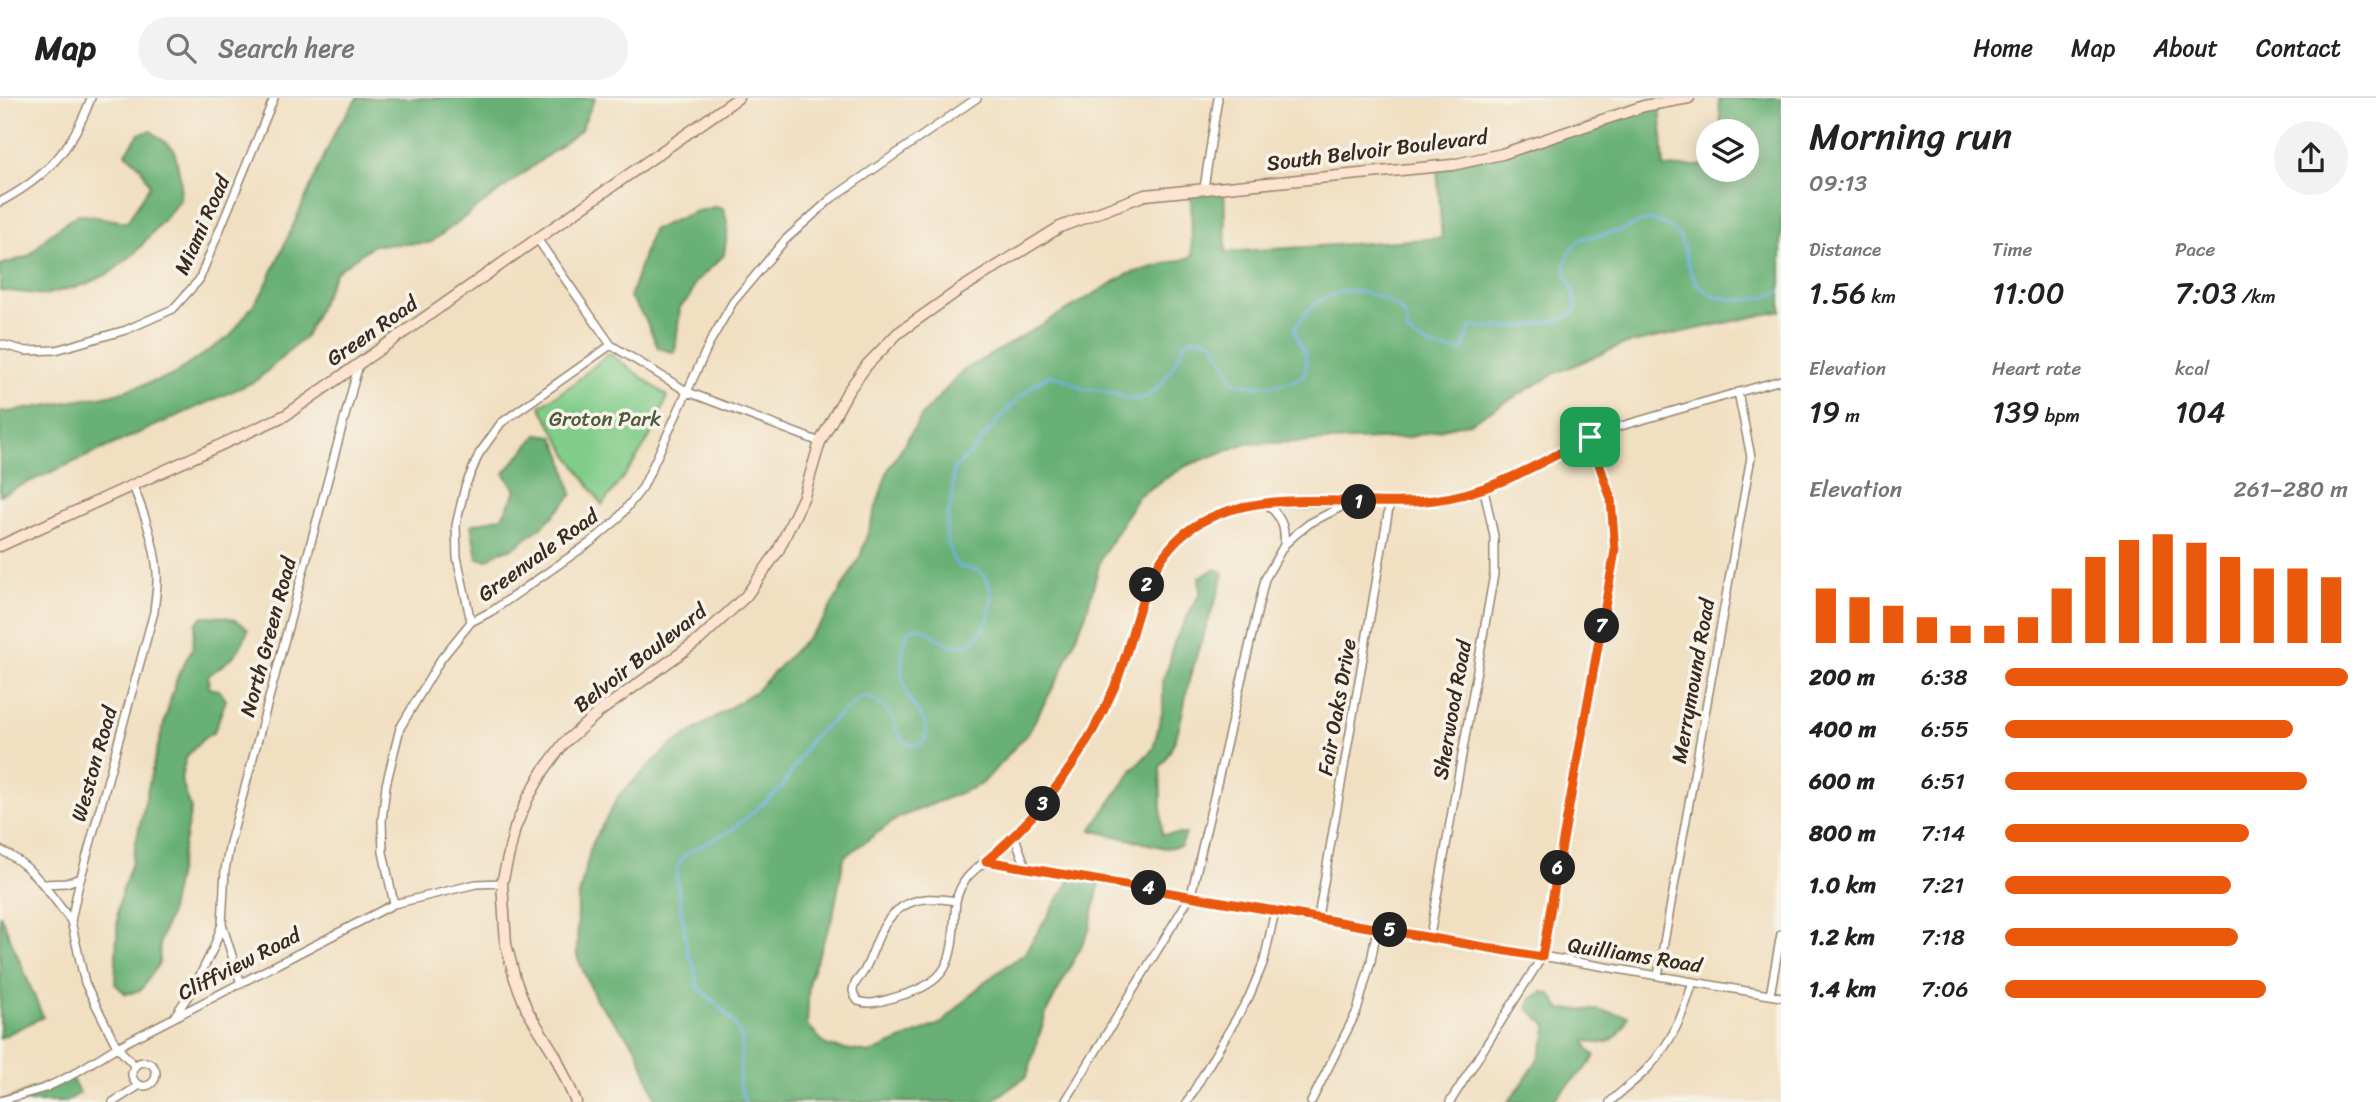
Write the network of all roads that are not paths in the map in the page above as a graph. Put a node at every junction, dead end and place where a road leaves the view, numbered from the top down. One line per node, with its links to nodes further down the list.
1 (91, 98): 9 (street)
2 (274, 98): 11 (street, Miami Road)
3 (738, 98): 10 (street, Green Road)
4 (977, 98): 15 (street, Greenvale Road)
5 (1218, 98): 7 (street)
6 (1689, 98): 7 (street, South Belvoir Boulevard)
7 (1204, 188): 8 (street, South Belvoir Boulevard)
8 (1145, 195): 18 (street, Belvoir Boulevard)
9 (0, 202)
10 (538, 240): 12 (street); 13 (street, Green Road)
11 (0, 344)
12 (611, 345): 15 (street); 26 (street)
13 (360, 361): 19 (street, Green Road); 40 (street, North Green Road)
14 (1781, 380): 16 (street)
15 (688, 392): 18 (street); 26 (street, Greenvale Road)
16 (1738, 392): 17 (street); 45 (street, Merrymound Road)
17 (1590, 437): 20 (street); 44 (street)
18 (820, 442): 32 (street, Belvoir Boulevard)
19 (133, 486): 25 (street, Green Road); 31 (street, Weston Road)
20 (1484, 490): 22 (street); 43 (street, Sherwood Road)
21 (1351, 502): 22 (street); 23 (street); 24 (street)
22 (1390, 502): 38 (street, Fair Oaks Drive)
23 (1266, 504): 24 (street); 27 (street)
24 (1284, 545): 34 (street)
25 (0, 546)
26 (471, 622): 36 (street, Greenvale Road)
27 (1014, 835): 29 (street); 30 (street)
28 (0, 850): 33 (street)
29 (986, 861): 30 (street, Quilliams Road); 35 (street)
30 (1026, 867): 34 (street, Quilliams Road)
31 (80, 878): 33 (street); 39 (street, Weston Road)
32 (502, 883): 36 (street, Cliffview Road); 56 (street, Belvoir Boulevard)
33 (43, 884): 39 (street)
34 (1191, 895): 37 (street, Quilliams Road); 57 (street)
35 (956, 901): 35 (street)
36 (394, 904): 47 (street, Cliffview Road)
37 (1275, 911): 38 (street, Quilliams Road); 58 (street)
38 (1318, 917): 41 (street, Quilliams Road)
39 (71, 921): 51 (street, Weston Road)
40 (222, 924): 47 (street, North Green Road); 50 (street, North Green Road)
41 (1377, 928): 43 (street, Quilliams Road); 59 (street)
42 (1781, 934): 48 (street)
43 (1430, 936): 44 (street, Quilliams Road)
44 (1542, 957): 45 (street, Quilliams Road); 60 (street)
45 (1658, 976): 46 (street, Quilliams Road)
46 (1693, 982): 48 (street, Quilliams Road); 61 (street)
47 (241, 984): 50 (street, Cliffview Road)
48 (1770, 995): 49 (street, Quilliams Road)
49 (1781, 997)
50 (174, 1017): 51 (street, Cliffview Road)
51 (117, 1047): 52 (street, Weston Road); 54 (street, Cliffview Road)
52 (135, 1066): 53 (street); 53 (street)
53 (140, 1085): 55 (street)
54 (0, 1101)
55 (113, 1102)
56 (576, 1102)
57 (1065, 1102)
58 (1187, 1102)
59 (1311, 1102)
60 (1450, 1102)
61 (1610, 1102)

